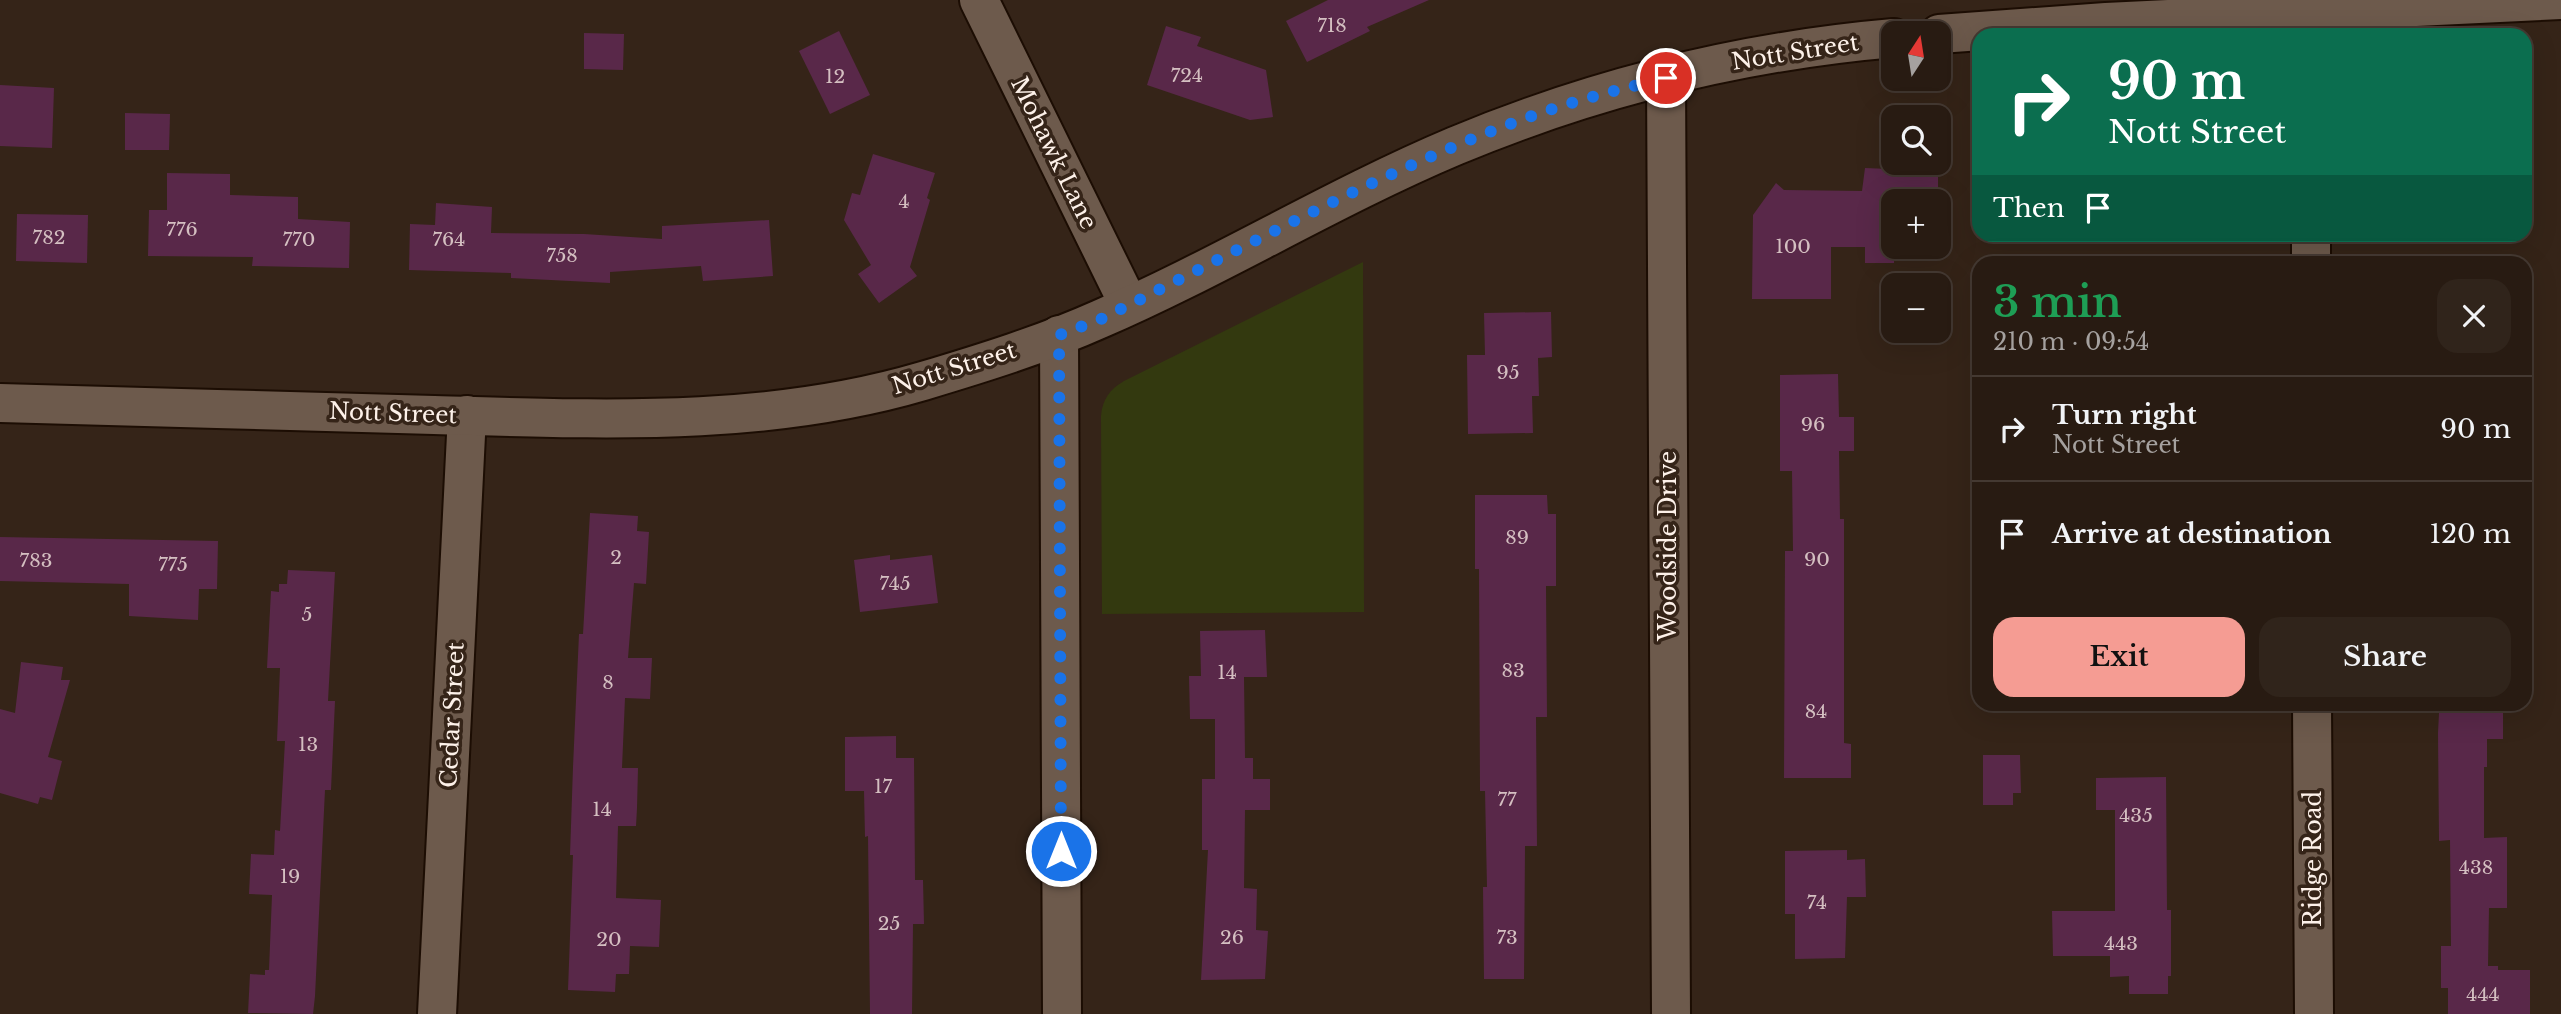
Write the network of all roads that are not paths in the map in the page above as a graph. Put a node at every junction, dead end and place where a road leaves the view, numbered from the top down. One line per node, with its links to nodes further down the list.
1 (979, 0): 9 (street, Mohawk Lane)
2 (2561, 0): 3 (street)
3 (2314, 15): 4 (street)
4 (2022, 28)
5 (1972, 32): 6 (street)
6 (1951, 33)
7 (1881, 40): 8 (street, Nott Street)
8 (1666, 78): 9 (street, Nott Street); 16 (street, Woodside Drive)
9 (1129, 305): 10 (street, Nott Street)
10 (1059, 335): 12 (street, Nott Street); 15 (street)
11 (0, 403): 12 (street, Nott Street)
12 (467, 415): 14 (street, Cedar Street)
13 (2312, 711): 17 (street, Ridge Road)
14 (438, 1014)
15 (1062, 1014)
16 (1671, 1014)
17 (2314, 1014)

